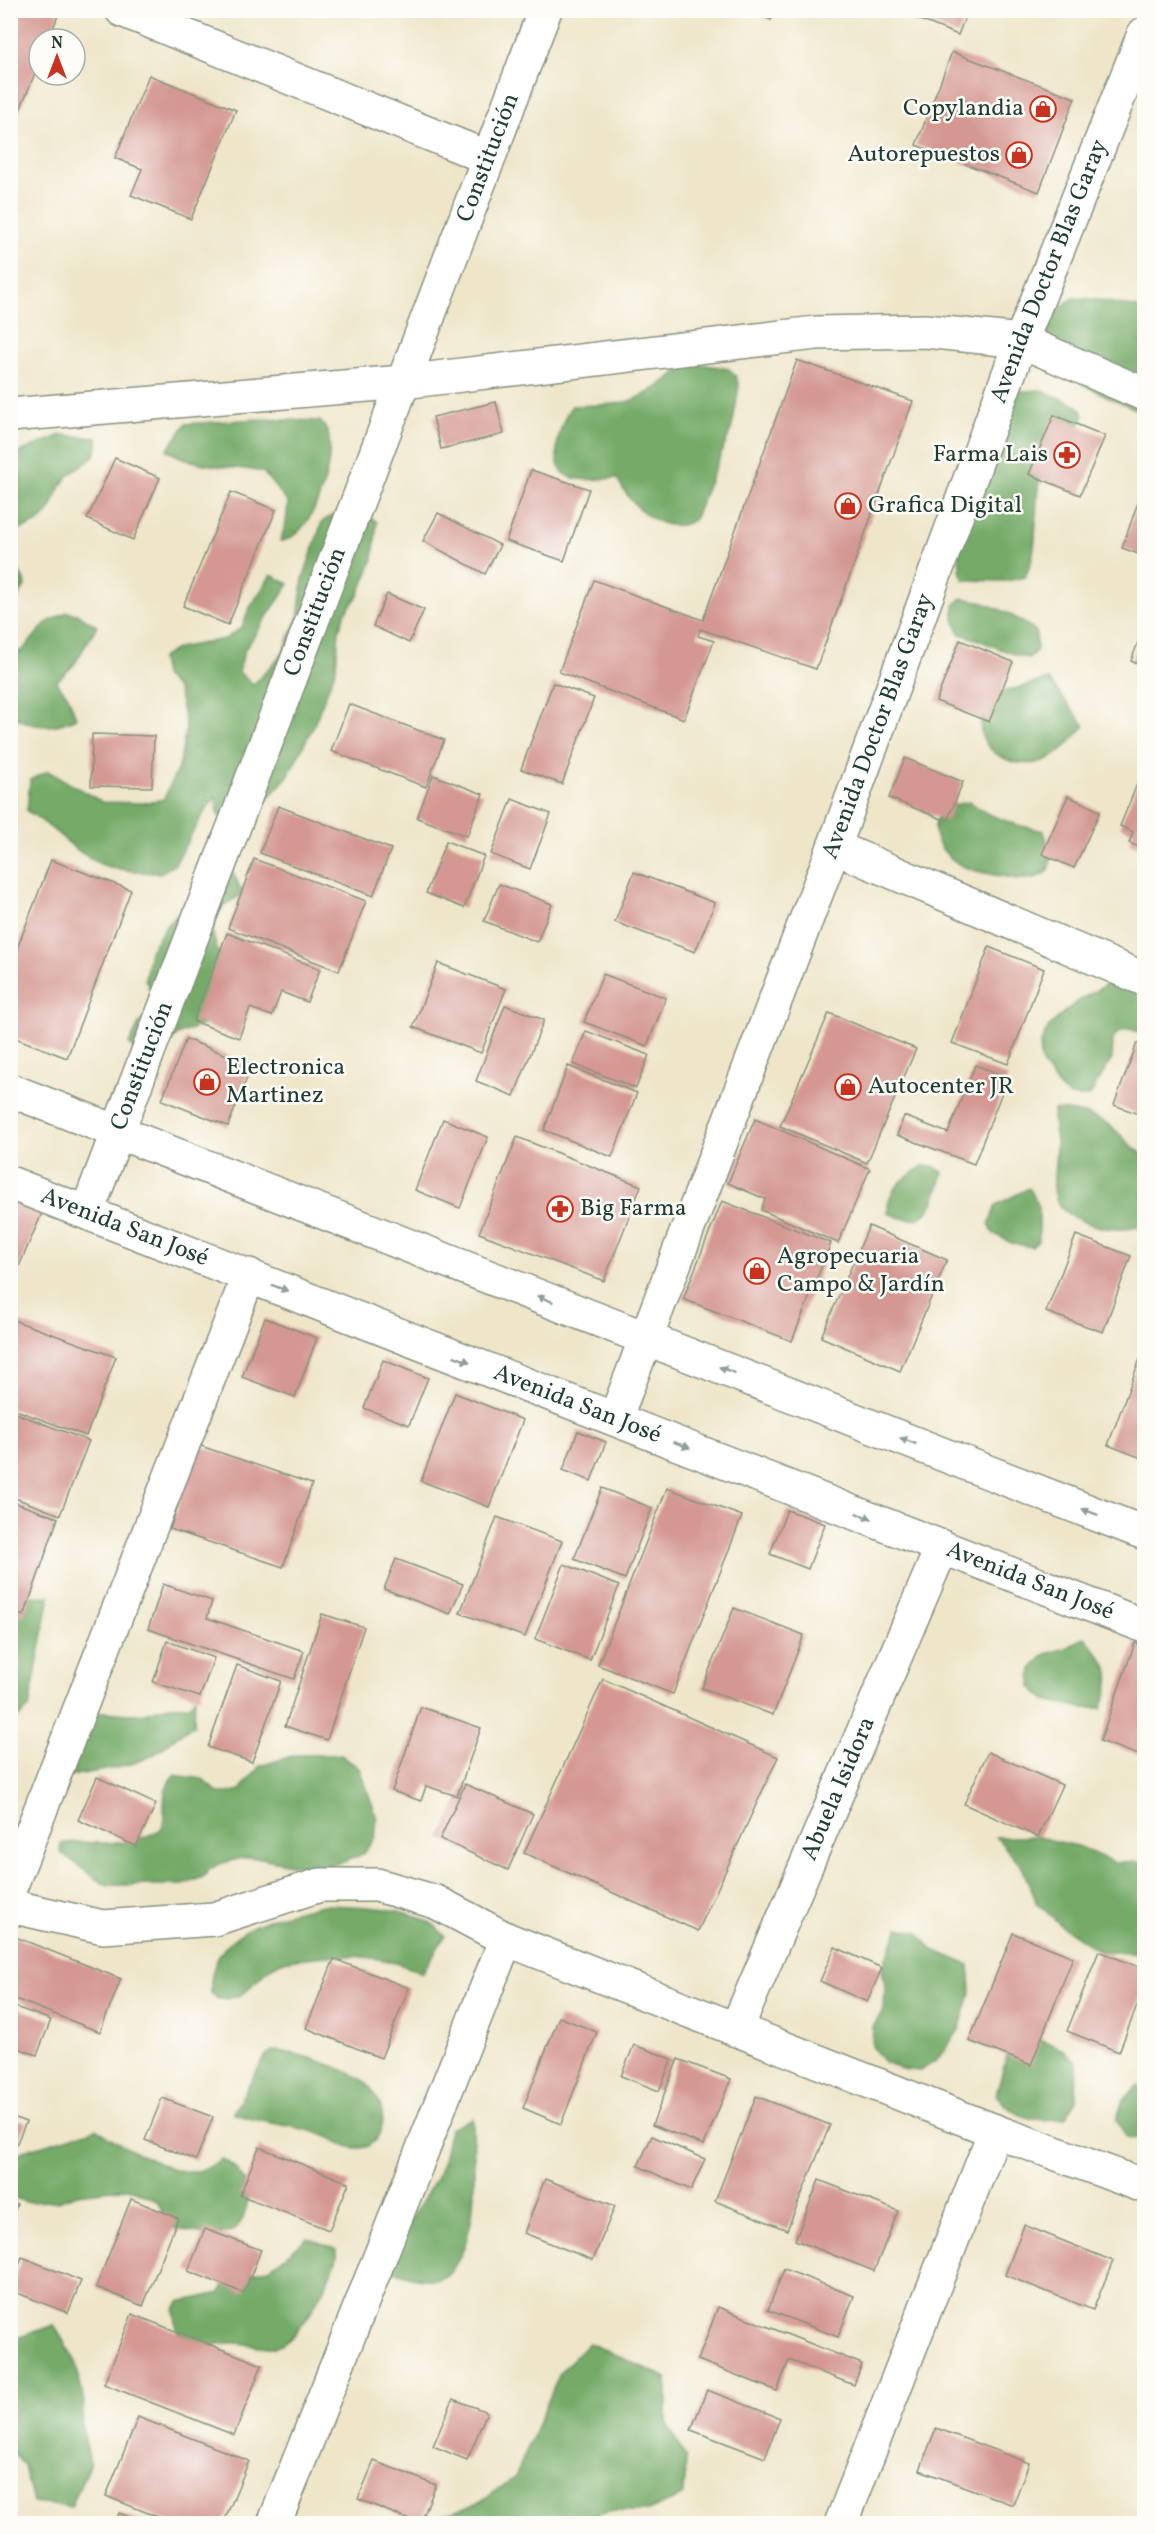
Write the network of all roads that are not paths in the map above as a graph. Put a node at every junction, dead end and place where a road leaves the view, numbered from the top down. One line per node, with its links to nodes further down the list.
1 (122, 10): 4 (street)
2 (545, 10): 4 (street, Constitución)
3 (1144, 34): 5 (street, Avenida Doctor Blas Garay)
4 (489, 158): 6 (street, Constitución)
5 (1021, 341): 6 (street); 7 (street); 9 (street, Avenida Doctor Blas Garay)
6 (403, 382): 8 (street); 12 (street, Constitución)
7 (1144, 394)
8 (10, 415)
9 (834, 847): 10 (street); 16 (street, Avenida Doctor Blas Garay)
10 (1144, 979)
11 (10, 1090): 12 (street)
12 (117, 1132): 14 (street, Constitución); 16 (street, one-way to 12)
13 (10, 1182): 14 (street, Avenida San José)
14 (87, 1212): 15 (street, Avenida San José)
15 (249, 1275): 17 (street, Avenida San José, one-way to 17); 21 (street)
16 (646, 1339): 17 (street, Avenida Doctor Blas Garay); 18 (street, one-way to 16)
17 (615, 1419): 19 (street, Avenida San José, one-way to 19)
18 (1144, 1533)
19 (942, 1547): 20 (street, Avenida San José); 24 (street, Abuela Isidora)
20 (1144, 1626)
21 (10, 1888)
22 (10, 1906): 23 (street)
23 (506, 1939): 24 (street); 27 (street)
24 (736, 2031): 25 (street)
25 (995, 2131): 26 (street); 28 (street)
26 (1144, 2186)
27 (274, 2523)
28 (841, 2523)

